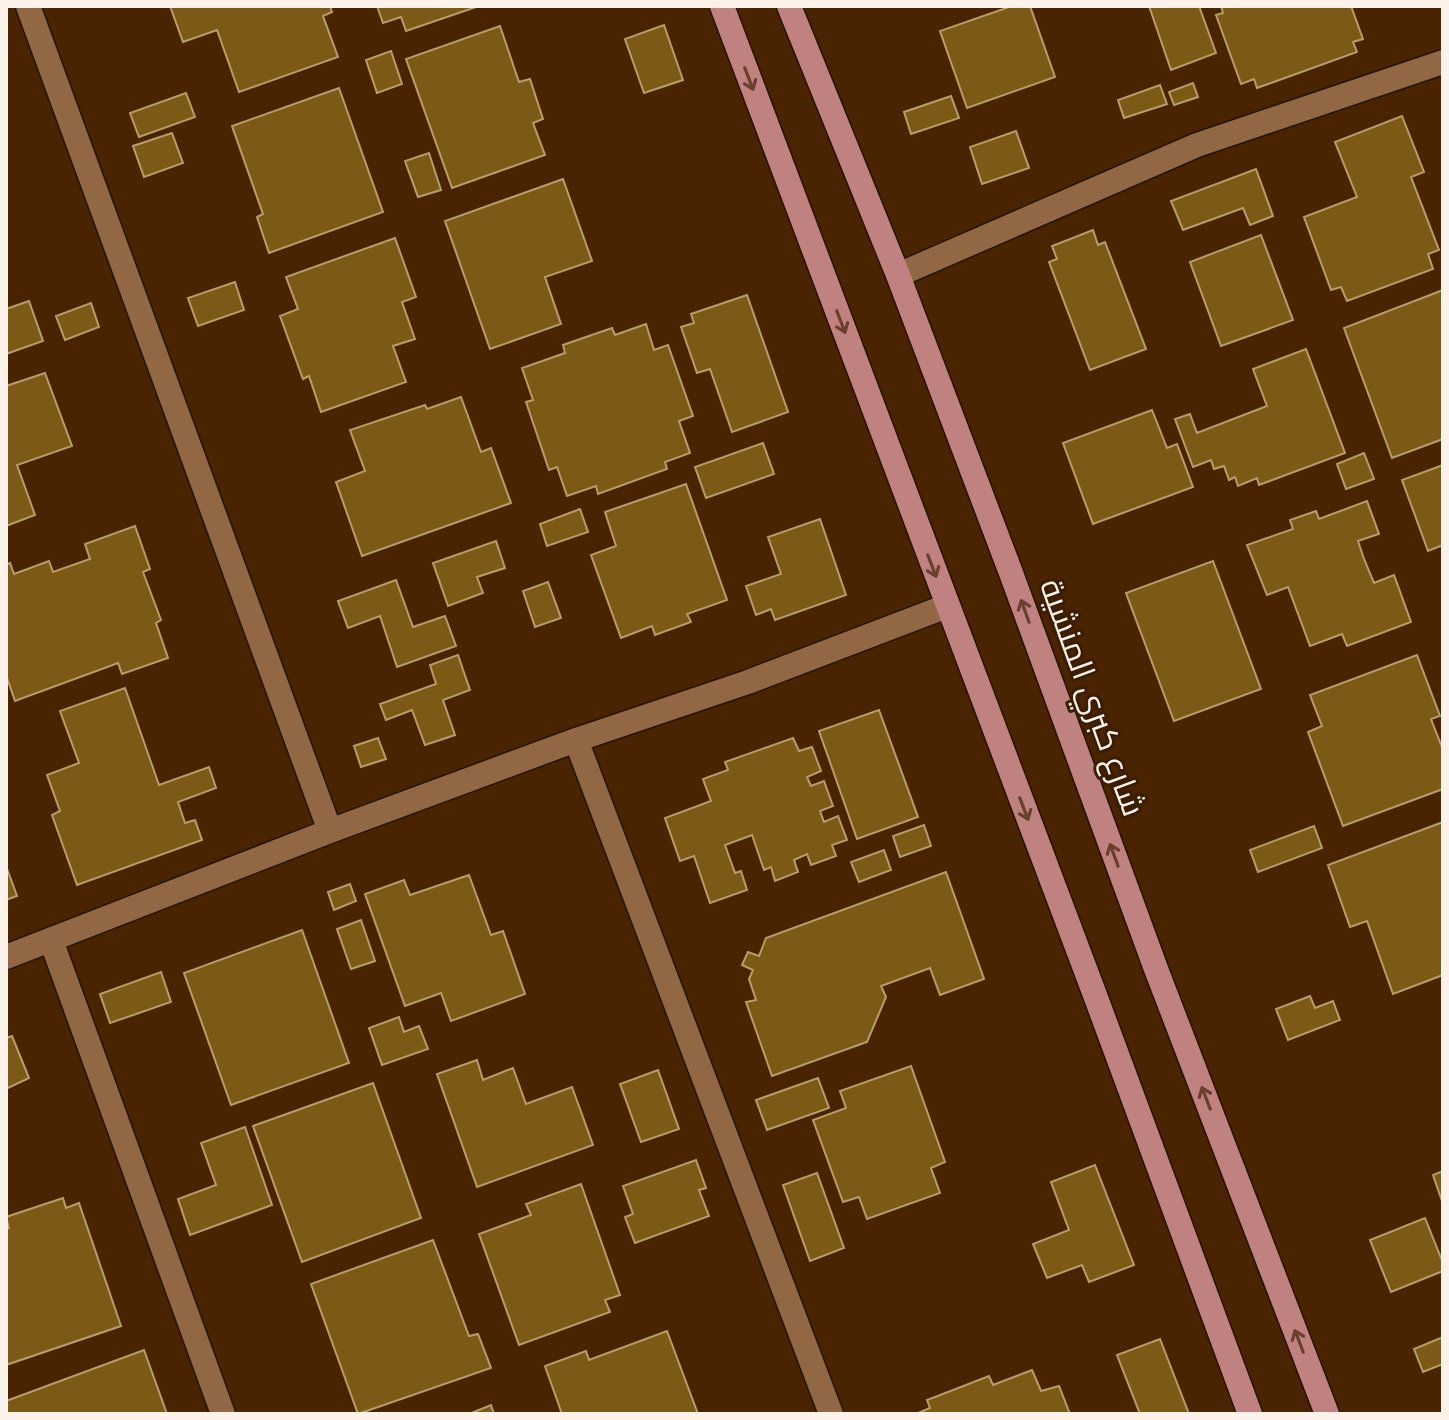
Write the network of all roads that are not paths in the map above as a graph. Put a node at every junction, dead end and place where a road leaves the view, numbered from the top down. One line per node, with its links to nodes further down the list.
1 (28, 6): 8 (street)
2 (722, 6): 6 (main road, one-way to 6)
3 (789, 6): 5 (main road, شارع كبري المنشية)
4 (1443, 62): 5 (street)
5 (898, 275): 14 (main road, شارع كبري المنشية, one-way to 5)
6 (947, 606): 7 (street); 13 (main road, one-way to 13)
7 (576, 740): 8 (street); 12 (street)
8 (330, 831): 9 (street)
9 (51, 940): 10 (street); 11 (street)
10 (6, 957)
11 (223, 1414)
12 (831, 1414)
13 (1250, 1414)
14 (1327, 1414)

